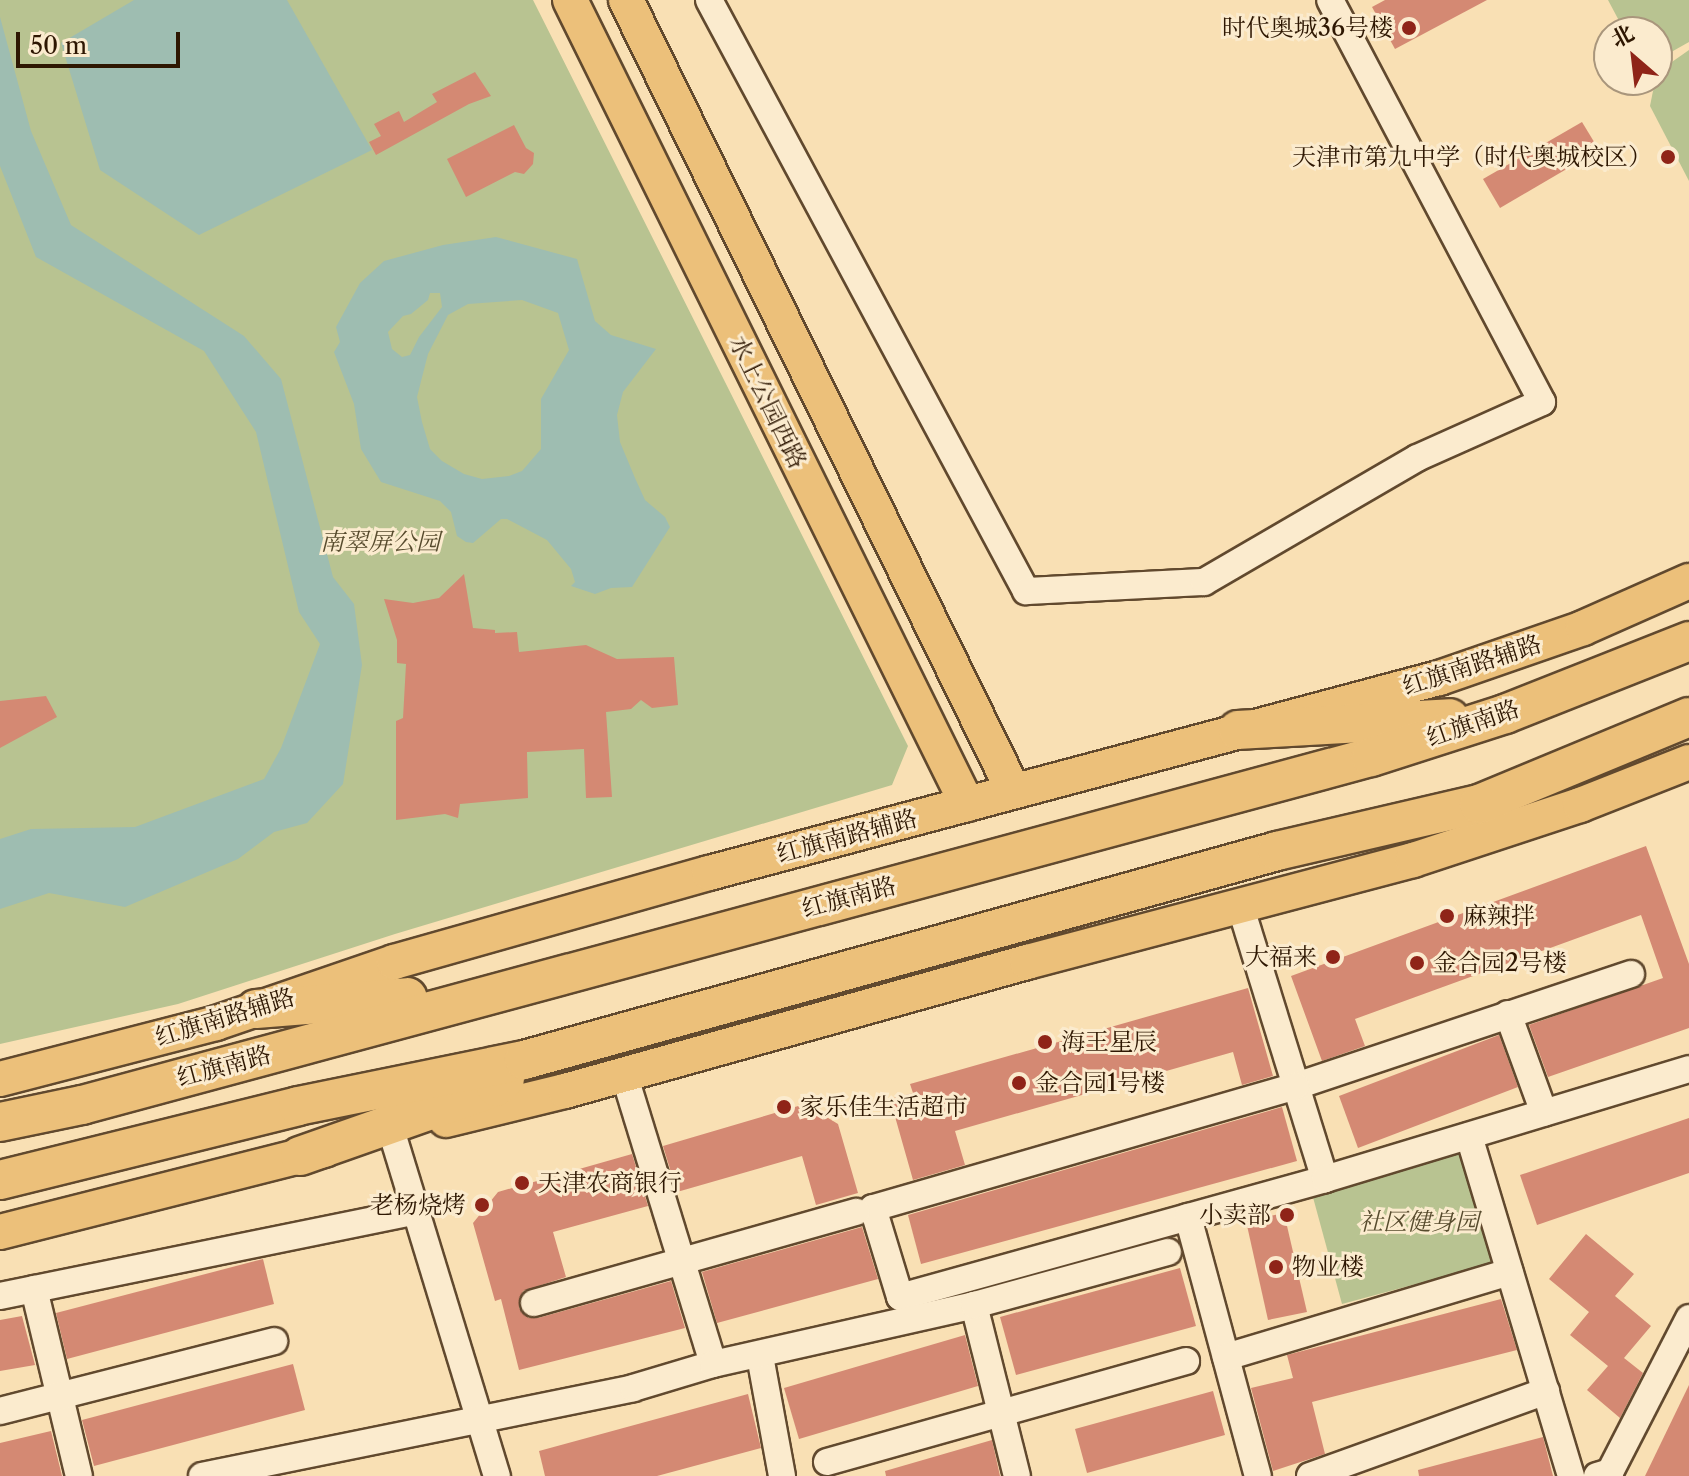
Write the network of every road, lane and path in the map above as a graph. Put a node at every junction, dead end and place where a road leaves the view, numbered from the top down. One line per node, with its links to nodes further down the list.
1 (570, 0): 12 (main road, 水上公园西路)
2 (626, 0): 11 (main road)
3 (709, 0): 4 (street)
4 (1330, 0)
5 (1689, 581): 9 (main road, 红旗南路辅路)
6 (1689, 641): 7 (highway, 红旗南路)
7 (1505, 714): 9 (highway); 15 (highway, 红旗南路)
8 (1689, 717): 18 (highway)
9 (1238, 730): 11 (main road, 红旗南路辅路)
10 (1689, 762): 13 (main road)
11 (1013, 790): 12 (main road, 红旗南路辅路)
12 (967, 804): 16 (main road, 红旗南路辅路)
13 (1240, 905): 20 (main road); 22 (street)
14 (1631, 974): 17 (street)
15 (518, 985): 16 (highway); 24 (highway, 红旗南路)
16 (256, 1009): 21 (main road, 红旗南路辅路)
17 (1508, 1014): 22 (street); 23 (street)
18 (524, 1060): 27 (highway); 29 (highway)
19 (1689, 1069): 23 (street)
20 (624, 1074): 25 (main road); 35 (street)
21 (0, 1079)
22 (1296, 1086): 28 (street); 32 (street)
23 (1544, 1113): 26 (street)
24 (0, 1122)
25 (392, 1133): 27 (main road); 30 (street)
26 (1469, 1136): 28 (street); 36 (street)
27 (300, 1156): 33 (main road)
28 (1325, 1179): 32 (street)
29 (0, 1180)
30 (414, 1212): 37 (street); 51 (street)
31 (856, 1212): 35 (street)
32 (1188, 1217): 44 (street)
33 (0, 1232)
34 (1168, 1252): 40 (street)
35 (681, 1261): 39 (street); 46 (street)
36 (1510, 1272): 44 (street); 47 (street)
37 (34, 1289): 38 (street); 48 (street)
38 (0, 1296)
39 (534, 1303)
40 (974, 1305): 43 (street); 50 (street)
41 (1689, 1318): 61 (street)
42 (274, 1341): 48 (street)
43 (760, 1356): 46 (street); 53 (street)
44 (1226, 1357): 58 (street)
45 (1186, 1361): 50 (street)
46 (713, 1364): 51 (street)
47 (1546, 1391): 59 (street); 60 (street)
48 (60, 1397): 49 (street); 54 (street)
49 (0, 1411)
50 (1002, 1414): 52 (street); 57 (street)
51 (479, 1418): 55 (street); 56 (street)
52 (827, 1462)
53 (775, 1474)
54 (79, 1476)
55 (202, 1476)
56 (497, 1476)
57 (1017, 1476)
58 (1258, 1476)
59 (1310, 1476)
60 (1571, 1476)
61 (1597, 1476)

